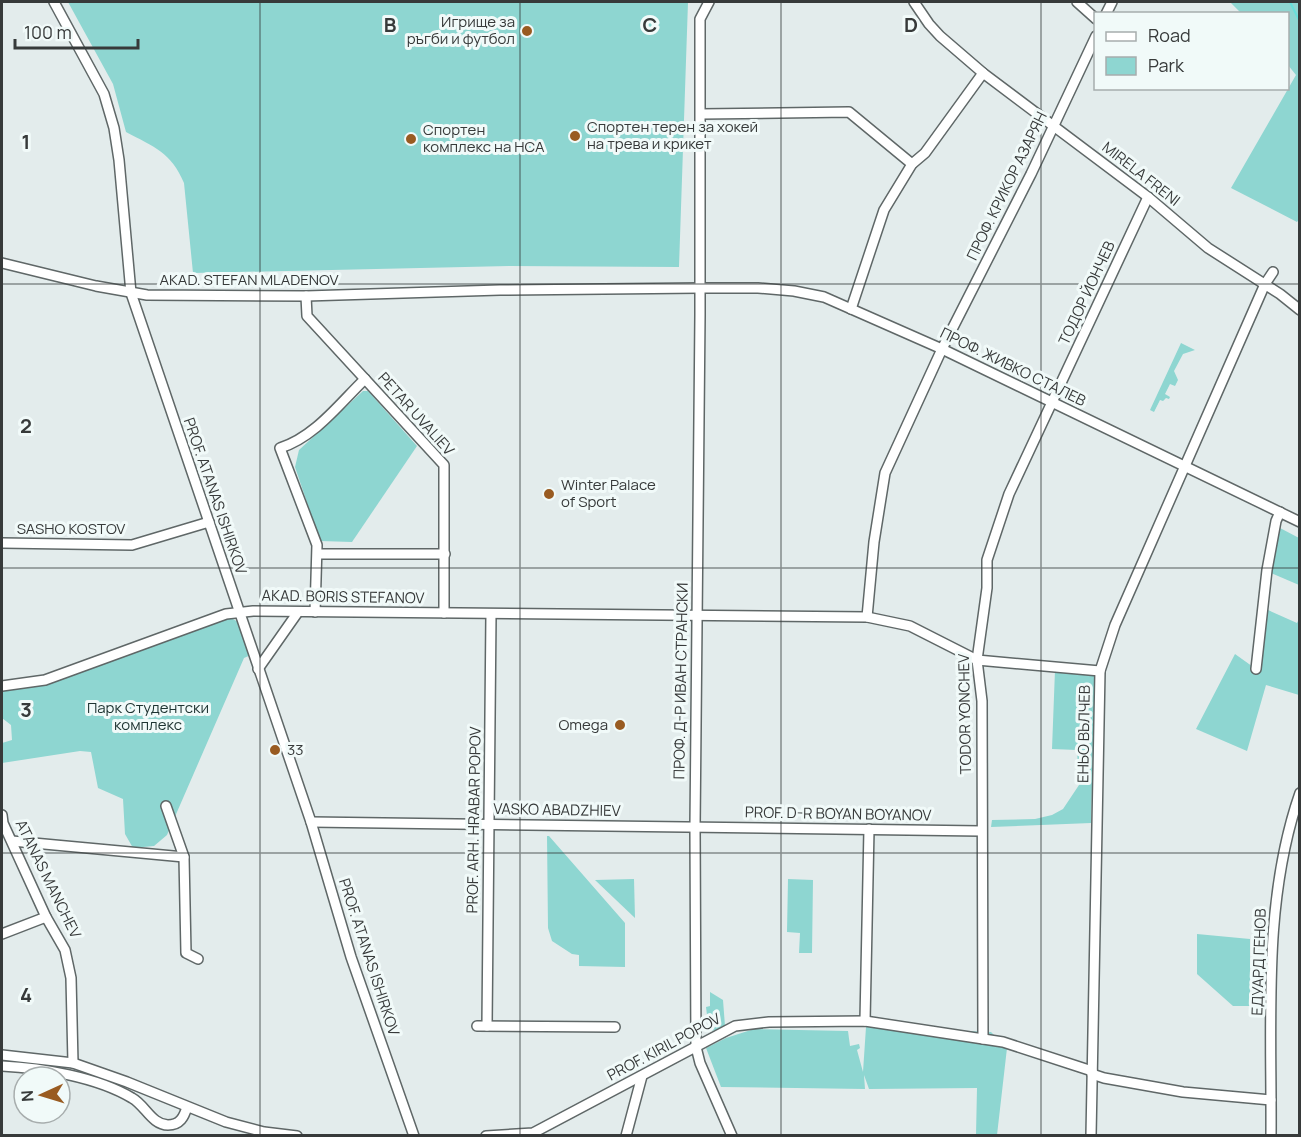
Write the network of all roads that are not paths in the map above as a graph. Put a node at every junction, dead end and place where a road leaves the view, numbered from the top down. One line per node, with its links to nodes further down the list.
1 (54, 2): 16 (street, PROF. ATANAS ISHIRKOV)
2 (709, 2): 8 (street, ПРОФ. Д-Р ИВАН СТРАНСКИ)
3 (914, 2): 7 (street)
4 (1077, 2): 5 (street)
5 (1094, 18)
6 (1094, 38): 9 (street, ПРОФ. КРИКОР АЗАРЯН)
7 (983, 73): 9 (street, MIRELA FRENI); 10 (street)
8 (701, 114): 10 (street); 15 (street, ПРОФ. Д-Р ИВАН СТРАНСКИ)
9 (1053, 126): 11 (street, MIRELA FRENI); 20 (street, ПРОФ. КРИКОР АЗАРЯН)
10 (912, 164): 18 (street)
11 (1148, 197): 14 (street, MIRELA FRENI); 22 (street, ТОДОР ЙОНЧЕВ)
12 (2, 263): 16 (street, AKAD. STEFAN MLADENOV)
13 (1274, 272): 14 (street, ЕНЬО ВЪЛЧЕВ)
14 (1265, 284): 19 (street, MIRELA FRENI); 23 (street, ЕНЬО ВЪЛЧЕВ)
15 (700, 288): 17 (street, AKAD. STEFAN MLADENOV); 18 (street, ПРОФ. ЖИВКО СТАЛЕВ); 35 (street, ПРОФ. Д-Р ИВАН СТРАНСКИ)
16 (131, 293): 17 (street, AKAD. STEFAN MLADENOV); 25 (street, PROF. ATANAS ISHIRKOV)
17 (306, 296): 21 (street, PETAR UVALIEV)
18 (851, 309): 20 (street, ПРОФ. ЖИВКО СТАЛЕВ)
19 (1299, 310)
20 (942, 348): 22 (street, ПРОФ. ЖИВКО СТАЛЕВ); 36 (street, ПРОФ. КРИКОР АЗАРЯН)
21 (365, 379): 28 (street, PETAR UVALIEV); 29 (street)
22 (1053, 402): 23 (street, ПРОФ. ЖИВКО СТАЛЕВ); 37 (street, TODOR YONCHEV)
23 (1184, 466): 24 (street, ПРОФ. ЖИВКО СТАЛЕВ); 40 (street, ЕНЬО ВЪЛЧЕВ)
24 (1280, 512): 26 (street, ПРОФ. ЖИВКО СТАЛЕВ); 39 (street)
25 (208, 522): 27 (street, SASHO KOSTOV); 30 (street, PROF. ATANAS ISHIRKOV)
26 (1299, 522)
27 (2, 543)
28 (445, 554): 29 (street); 33 (street, PETAR UVALIEV)
29 (318, 555): 32 (street)
30 (239, 612): 31 (street, AKAD. BORIS STEFANOV); 38 (street, PROF. ATANAS ISHIRKOV); 41 (street, AKAD. BORIS STEFANOV)
31 (298, 612): 32 (street, AKAD. BORIS STEFANOV); 38 (street)
32 (315, 612): 33 (street, AKAD. BORIS STEFANOV)
33 (444, 613): 34 (street, AKAD. BORIS STEFANOV)
34 (491, 614): 35 (street, AKAD. BORIS STEFANOV); 46 (street, PROF. ARH. HRABAR POPOV)
35 (696, 615): 36 (street, AKAD. BORIS STEFANOV); 47 (street, ПРОФ. Д-Р ИВАН СТРАНСКИ)
36 (867, 618): 37 (street, AKAD. BORIS STEFANOV)
37 (977, 660): 40 (street); 49 (street, TODOR YONCHEV)
38 (258, 669): 45 (street, PROF. ATANAS ISHIRKOV)
39 (1256, 669)
40 (1100, 671): 62 (street, ЕНЬО ВЪЛЧЕВ)
41 (2, 686)
42 (1299, 793): 64 (street, ЕДУАРД ГЕНОВ)
43 (166, 806): 51 (street)
44 (2, 821): 50 (street, ATANAS MANCHEV)
45 (311, 822): 46 (street, VASKO ABADZHIEV); 68 (street, PROF. ATANAS ISHIRKOV)
46 (489, 823): 47 (street, VASKO ABADZHIEV); 56 (street, PROF. ARH. HRABAR POPOV)
47 (694, 827): 48 (street, PROF. D-R BOYAN BOYANOV); 58 (street, ПРОФ. Д-Р ИВАН СТРАНСКИ)
48 (868, 829): 49 (street, PROF. D-R BOYAN BOYANOV); 55 (street)
49 (981, 831): 57 (street, TODOR YONCHEV)
50 (12, 841): 51 (street); 52 (street, ATANAS MANCHEV)
51 (184, 857): 54 (street)
52 (46, 917): 53 (street); 60 (street, ATANAS MANCHEV)
53 (2, 934)
54 (198, 959)
55 (865, 1021): 57 (street, PROF. KIRIL POPOV); 58 (street, PROF. KIRIL POPOV)
56 (615, 1027)
57 (984, 1039): 62 (street, PROF. KIRIL POPOV)
58 (696, 1047): 63 (street, PROF. KIRIL POPOV); 71 (street, ПРОФ. Д-Р ИВАН СТРАНСКИ)
59 (2, 1055): 60 (street)
60 (73, 1064): 65 (street)
61 (2, 1066): 65 (street)
62 (1092, 1073): 64 (street); 72 (street, ЕНЬО ВЪЛЧЕВ)
63 (642, 1076): 66 (street, PROF. KIRIL POPOV); 70 (street)
64 (1271, 1100): 73 (street, ЕДУАРД ГЕНОВ)
65 (187, 1107): 67 (street)
66 (533, 1134): 69 (street, PROF. KIRIL POPOV)
67 (297, 1136)
68 (414, 1136)
69 (486, 1136)
70 (626, 1136)
71 (732, 1136)
72 (1091, 1136)
73 (1271, 1136)

